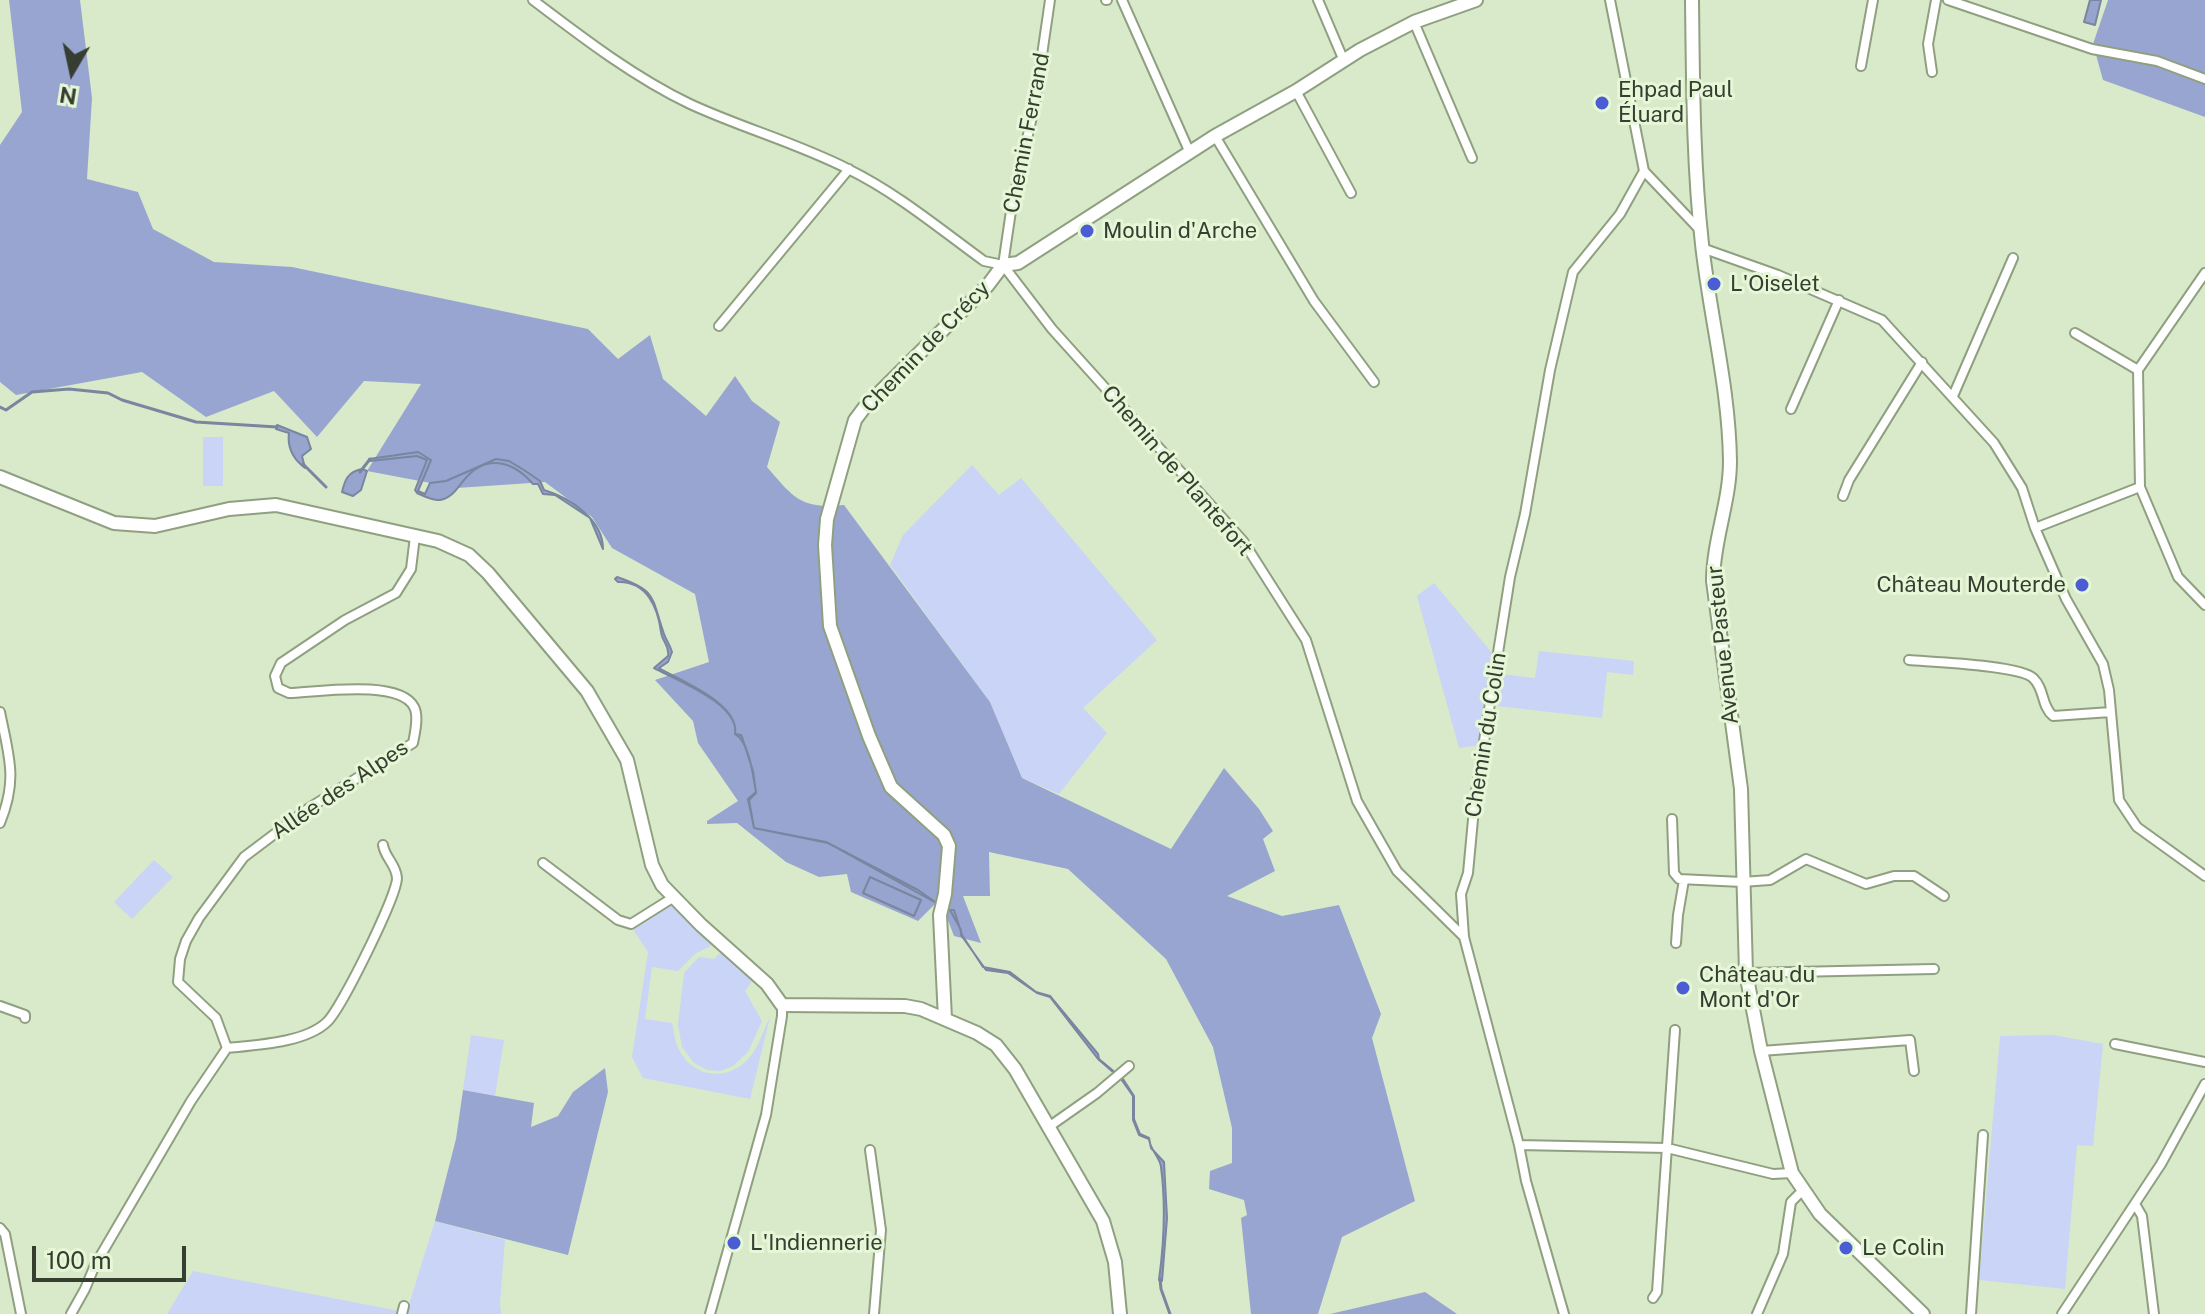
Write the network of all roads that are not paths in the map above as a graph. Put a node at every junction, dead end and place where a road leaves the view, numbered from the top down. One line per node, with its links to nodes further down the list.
1 (533, 0): 20 (street)
2 (1050, 0): 26 (street, Chemin Ferrand)
3 (1122, 0): 18 (street)
4 (1318, 0): 12 (street)
5 (1476, 0): 11 (street, Chemin de Crécy)
6 (1610, 0): 21 (street)
7 (1692, 0): 23 (street, Avenue Pasteur)
8 (1873, 0): 13 (street)
9 (1936, 0): 14 (street)
10 (1948, 0): 15 (street)
11 (1414, 22): 12 (street, Chemin de Crécy); 19 (street)
12 (1344, 61): 16 (street, Chemin de Crécy)
13 (1861, 66)
14 (1932, 72)
15 (2205, 79)
16 (1296, 91): 17 (street, Chemin de Crécy); 22 (street)
17 (1215, 136): 18 (street, Chemin de Crécy); 33 (street)
18 (1190, 153): 26 (street, Chemin de Crécy)
19 (1472, 158)
20 (849, 169): 26 (street); 29 (street)
21 (1644, 171): 23 (street); 54 (street, Chemin du Colin)
22 (1351, 193)
23 (1700, 230): 24 (street, Avenue Pasteur)
24 (1702, 248): 28 (street); 51 (street, Avenue Pasteur)
25 (2013, 258): 34 (street)
26 (1003, 265): 54 (street, Chemin de Plantefort); 61 (street, Chemin de Crécy)
27 (2205, 273): 32 (street)
28 (1839, 300): 31 (street); 35 (street)
29 (719, 326)
30 (2075, 333): 32 (street)
31 (1922, 362): 34 (street); 38 (street)
32 (2138, 370): 37 (street)
33 (1374, 382)
34 (1953, 396): 39 (street)
35 (1791, 409)
36 (0, 477): 40 (street)
37 (2140, 487): 39 (street); 41 (street)
38 (1843, 496)
39 (2035, 528): 44 (street)
40 (415, 536): 53 (street); 64 (street, Allée des Alpes)
41 (2205, 605)
42 (1909, 660): 44 (street)
43 (0, 712): 46 (street)
44 (2111, 712): 49 (street)
45 (1672, 819): 50 (street)
46 (0, 823)
47 (383, 845): 64 (street)
48 (543, 863): 53 (street)
49 (2205, 876)
50 (1684, 880): 51 (street); 55 (street)
51 (1742, 882): 52 (street); 57 (street, Avenue Pasteur)
52 (1944, 896)
53 (674, 897): 58 (street)
54 (1464, 937): 72 (street, Chemin du Colin)
55 (1676, 943)
56 (1934, 969): 57 (street)
57 (1746, 973): 65 (street, Avenue Pasteur)
58 (782, 1005): 61 (street); 82 (street)
59 (0, 1006): 60 (street)
60 (25, 1018)
61 (945, 1019): 70 (street)
62 (1675, 1030): 73 (street)
63 (2115, 1044): 66 (street)
64 (227, 1048): 81 (street)
65 (1761, 1051): 67 (street); 75 (street, Avenue Pasteur)
66 (2205, 1062)
67 (1914, 1071)
68 (1122, 1073): 70 (street)
69 (2205, 1084): 77 (street)
70 (1050, 1126): 84 (street)
71 (1983, 1135): 88 (street)
72 (1519, 1145): 73 (street); 85 (street, Chemin du Colin)
73 (1667, 1148): 75 (street); 79 (street)
74 (870, 1150): 83 (street)
75 (1792, 1173): 76 (street, Avenue Pasteur)
76 (1803, 1190): 86 (street); 87 (street, Avenue Pasteur)
77 (2135, 1204): 89 (street); 90 (street)
78 (0, 1228): 80 (street)
79 (1653, 1298)
80 (21, 1314)
81 (71, 1314)
82 (710, 1314)
83 (874, 1314)
84 (1120, 1314)
85 (1564, 1314)
86 (1757, 1314)
87 (1923, 1314)
88 (1971, 1314)
89 (2062, 1314)
90 (2154, 1314)

